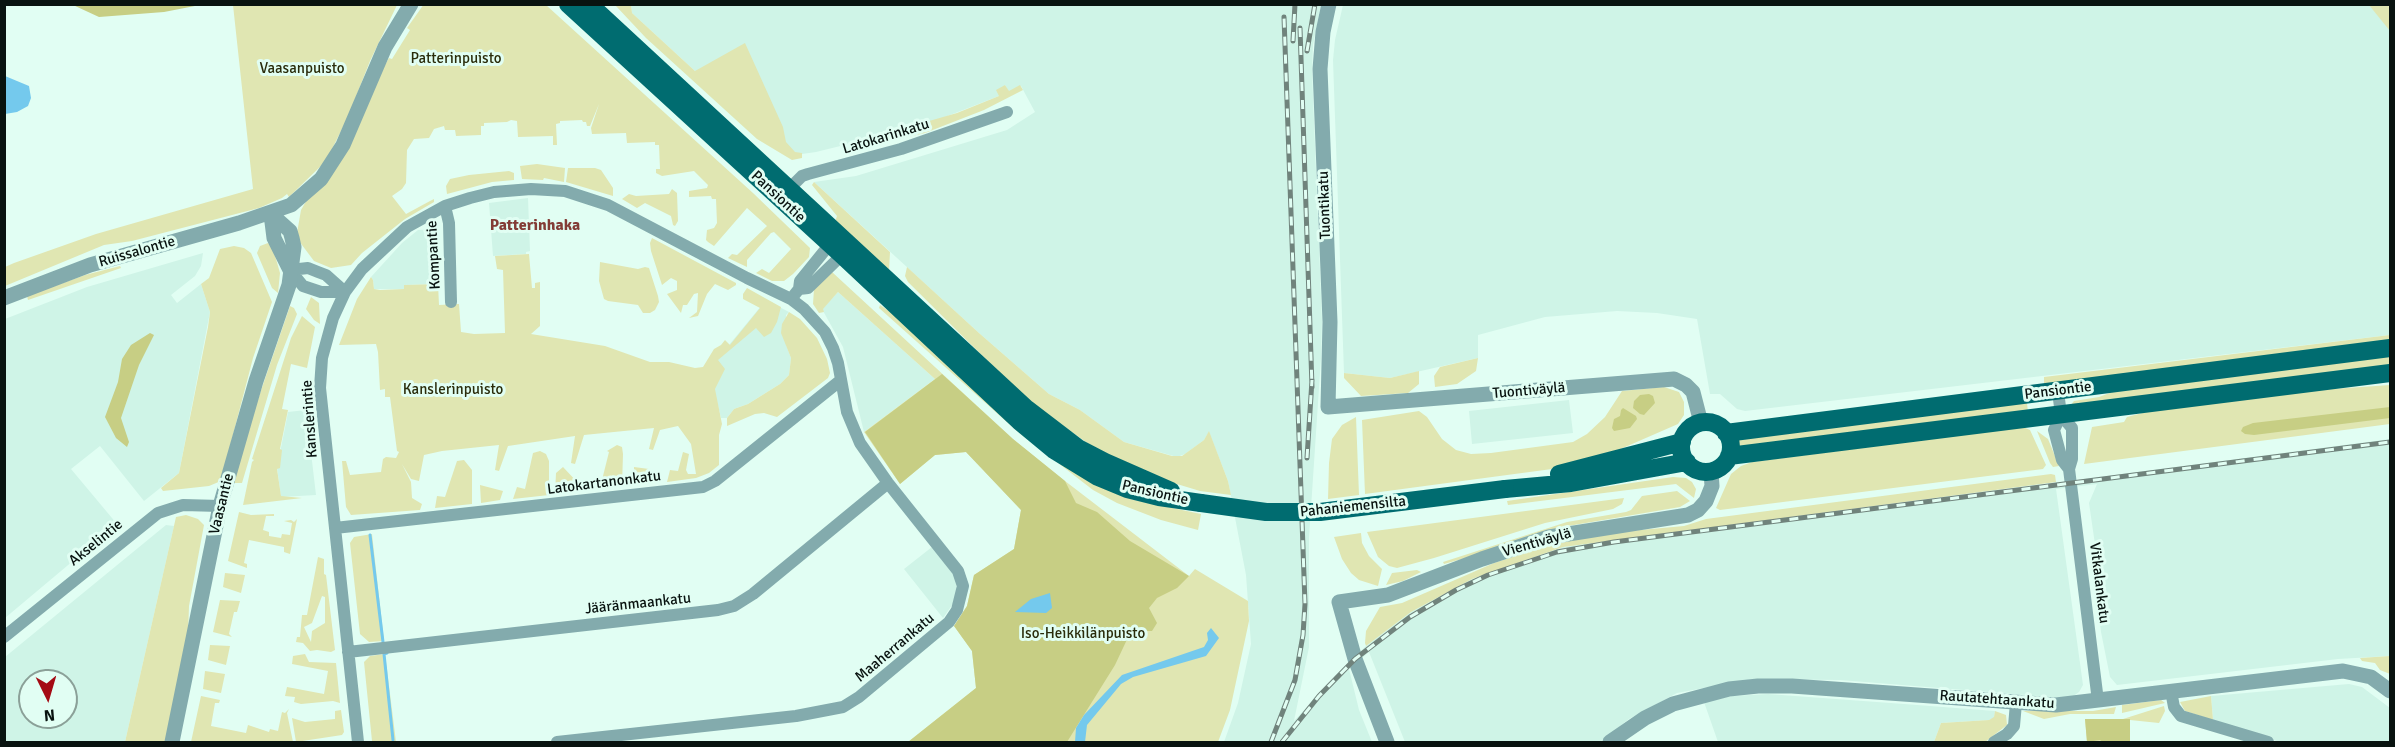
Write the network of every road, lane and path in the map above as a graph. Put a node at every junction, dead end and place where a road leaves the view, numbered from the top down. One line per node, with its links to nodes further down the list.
1 (568, 4): 6 (main road, Pansiontie)
2 (589, 4): 6 (main road, Pansiontie)
3 (1329, 4): 19 (street, Tuontikatu)
4 (412, 6): 8 (street)
5 (1007, 112): 6 (street, Latokarinkatu)
6 (784, 194): 9 (main road, Pansiontie)
7 (445, 207): 11 (street, Kanslerintie); 13 (street, Kanslerintie); 14 (street, Kompantie)
8 (271, 214): 10 (street, Vaasantie); 12 (street, Ruissalontie)
9 (839, 247): 13 (street); 29 (main road, Pansiontie)
10 (290, 270): 11 (street); 11 (street); 30 (street, Vaasantie)
11 (345, 292): 31 (street, Kanslerintie)
12 (4, 298)
13 (791, 299): 17 (street, Maaherrankatu)
14 (451, 302)
15 (2391, 348): 18 (main road, Pansiontie)
16 (2391, 373): 20 (main road, Pansiontie)
17 (841, 380): 27 (street, Maaherrankatu); 31 (street, Latokartanonkatu)
18 (2058, 391): 20 (street, Vitkalankatu); 22 (main road, Pansiontie)
19 (1328, 407): 21 (street, Tuontiväylä)
20 (2061, 414): 24 (main road, Pansiontie); 36 (street, Vitkalankatu)
21 (1701, 423): 22 (main road); 23 (main road)
22 (1726, 433): 24 (main road)
23 (1682, 442): 25 (main road); 28 (main road)
24 (1729, 456): 26 (main road)
25 (1687, 462): 26 (main road); 28 (main road)
26 (1711, 472): 41 (street, Vientiväylä)
27 (888, 483): 33 (street, Jääränmaankatu); 40 (street, Maaherrankatu)
28 (1505, 489): 29 (main road, Pahaniemensilta, bridge)
29 (1201, 503)
30 (220, 506): 32 (street, Akselintie); 38 (street, Vaasantie)
31 (335, 528): 33 (street, Kanslerintie)
32 (4, 637)
33 (348, 652): 39 (street, Kanslerintie)
34 (2171, 691): 35 (street, Rautatehtaankatu); 36 (street, Rautatehtaankatu); 44 (street)
35 (2391, 691)
36 (2098, 701): 37 (street, Rautatehtaankatu)
37 (2016, 703): 42 (street, Rautatehtaankatu); 43 (street)
38 (172, 742)
39 (358, 742)
40 (557, 742)
41 (1387, 742)
42 (1610, 742)
43 (1994, 742)
44 (2268, 742)

